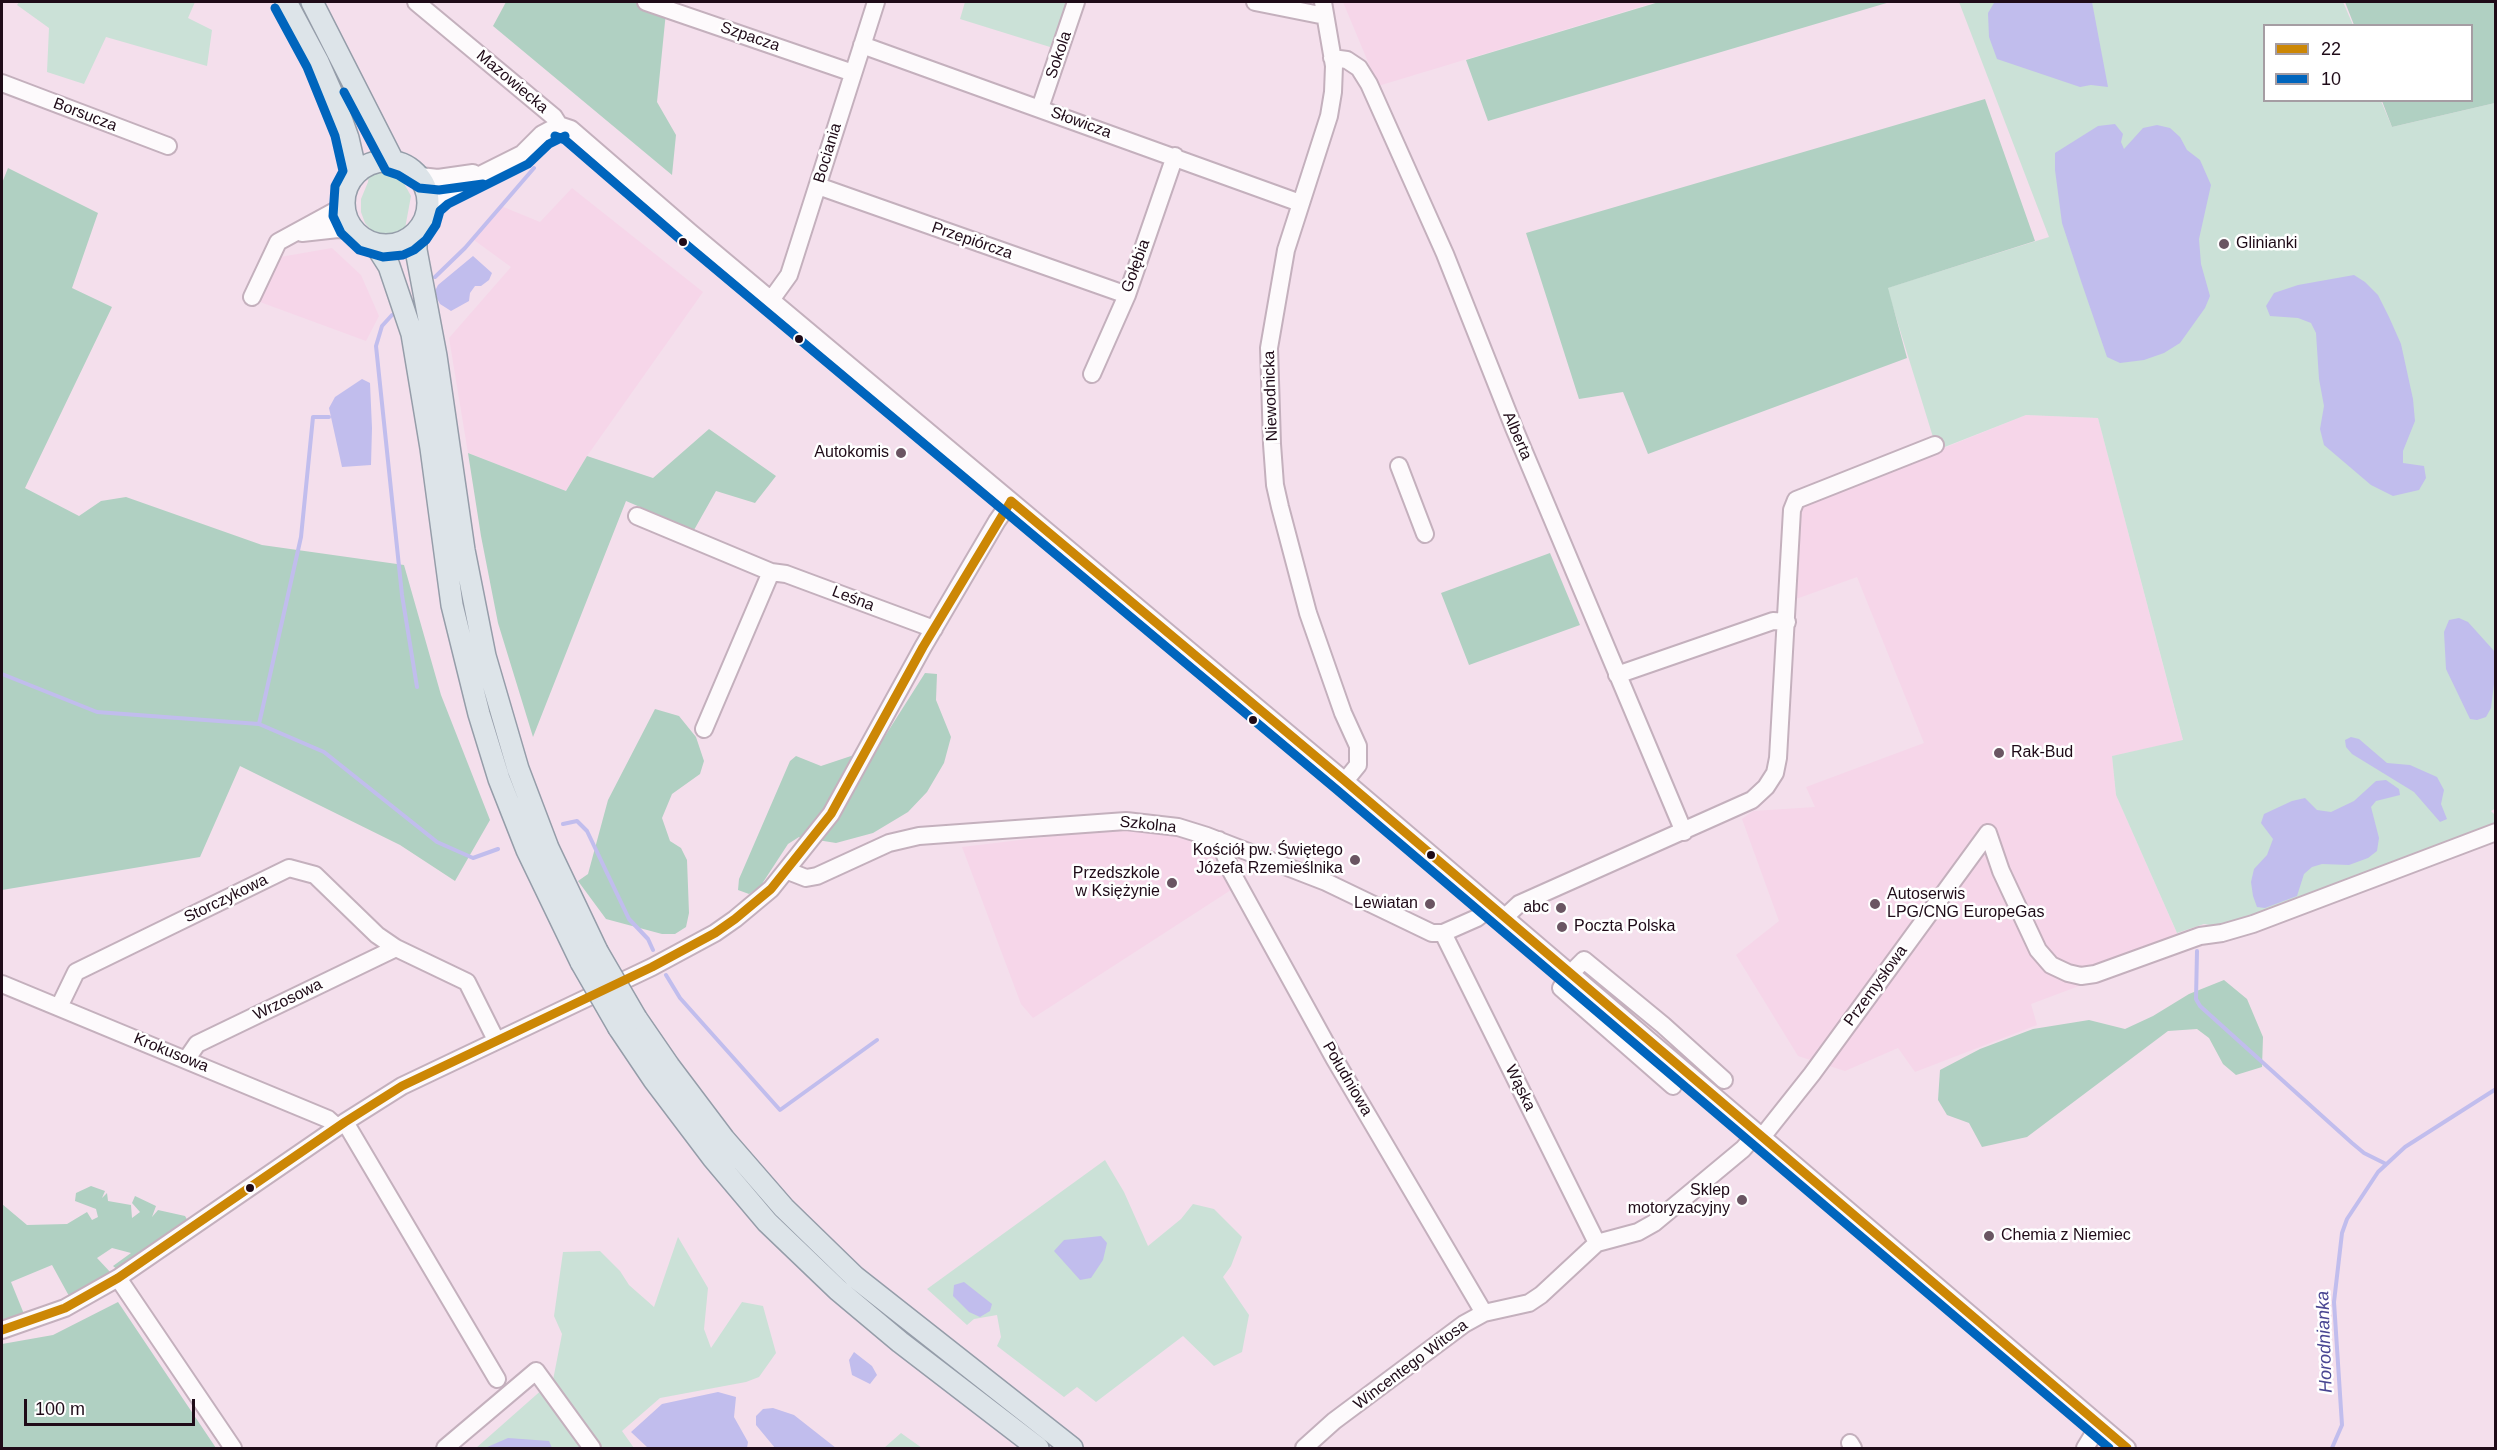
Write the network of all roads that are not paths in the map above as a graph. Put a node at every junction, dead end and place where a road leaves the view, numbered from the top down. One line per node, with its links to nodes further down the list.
1 (286, 2): 19 (main road)
2 (312, 2): 17 (main road)
3 (416, 2): 14 (street, Mazowiecka)
4 (646, 2): 11 (street, Szpacza)
5 (876, 2): 9 (street, Bociania)
6 (1077, 2): 13 (street, Sokola)
7 (1255, 2): 8 (street)
8 (1324, 9): 10 (street, Niewodnicka)
9 (862, 45): 11 (street, Bociania); 13 (street, Słowicza)
10 (1332, 58): 22 (street, Niewodnicka); 41 (street, Alberta)
11 (853, 73): 21 (street, Bociania)
12 (2, 84): 15 (street, Borsucza)
13 (1040, 108): 16 (street, Słowicza)
14 (559, 125): 18 (street); 31 (street, Mazowiecka)
15 (168, 146)
16 (1174, 156): 22 (street, Słowicza); 29 (street, Gołębia)
17 (393, 161): 19 (main road); 20 (main road)
18 (486, 171): 20 (street); 23 (street)
19 (356, 173): 24 (main road)
20 (420, 177): 23 (main road)
21 (818, 186): 29 (street, Przepiórcza); 31 (street, Bociania)
22 (1300, 203): 43 (street, Niewodnicka)
23 (429, 204): 27 (main road)
24 (344, 206): 25 (main road); 26 (street)
25 (355, 231): 26 (street); 28 (main road)
26 (295, 233): 30 (street)
27 (416, 233): 28 (main road); 51 (main road)
28 (375, 244): 51 (main road)
29 (1127, 295): 32 (street, Gołębia)
30 (252, 297)
31 (771, 300): 35 (street, Mazowiecka)
32 (1092, 374)
33 (1935, 445): 39 (street)
34 (1399, 466): 37 (street)
35 (1011, 501): 40 (street); 43 (street, Mazowiecka)
36 (637, 516): 38 (street, Leśna)
37 (1425, 534)
38 (771, 572): 40 (street, Leśna); 42 (street)
39 (1787, 622): 41 (street); 44 (street)
40 (934, 629): 47 (street)
41 (1617, 675): 44 (street, Alberta)
42 (704, 729)
43 (1345, 781): 48 (street, Mazowiecka)
44 (1684, 832): 48 (street)
45 (2496, 832): 61 (street, Przemysłowa)
46 (1219, 840): 47 (street, Szkolna); 49 (street, Szkolna); 64 (street, Południowa)
47 (788, 871): 56 (street)
48 (1497, 913): 49 (street); 52 (street, Mazowiecka)
49 (1443, 933): 62 (street, Wąska)
50 (396, 948): 54 (street, Storczykowa); 56 (street, Storczykowa); 57 (street, Wrzosowa)
51 (589, 956): 55 (main road, bridge)
52 (1570, 974): 58 (street); 59 (street); 61 (street, Mazowiecka)
53 (2, 984): 54 (street, Krokusowa)
54 (59, 1007): 57 (street, Krokusowa)
55 (627, 1023): 71 (main road); 72 (main road)
56 (496, 1040): 60 (street)
57 (186, 1060): 60 (street, Krokusowa)
58 (1725, 1080)
59 (1673, 1086)
60 (341, 1125): 63 (street); 66 (street)
61 (1760, 1135): 62 (street, Wincentego Witosa); 67 (street, Mazowiecka)
62 (1598, 1243): 64 (street, Wincentego Witosa)
63 (118, 1278): 65 (street); 68 (street)
64 (1484, 1313): 73 (street, Wincentego Witosa)
65 (2, 1330)
66 (497, 1379)
67 (2099, 1425): 74 (street); 75 (street, Mazowiecka)
68 (233, 1449)
69 (445, 1449): 70 (street)
70 (592, 1449)
71 (1038, 1449)
72 (1072, 1449)
73 (1304, 1449)
74 (2085, 1449)
75 (2127, 1449)

